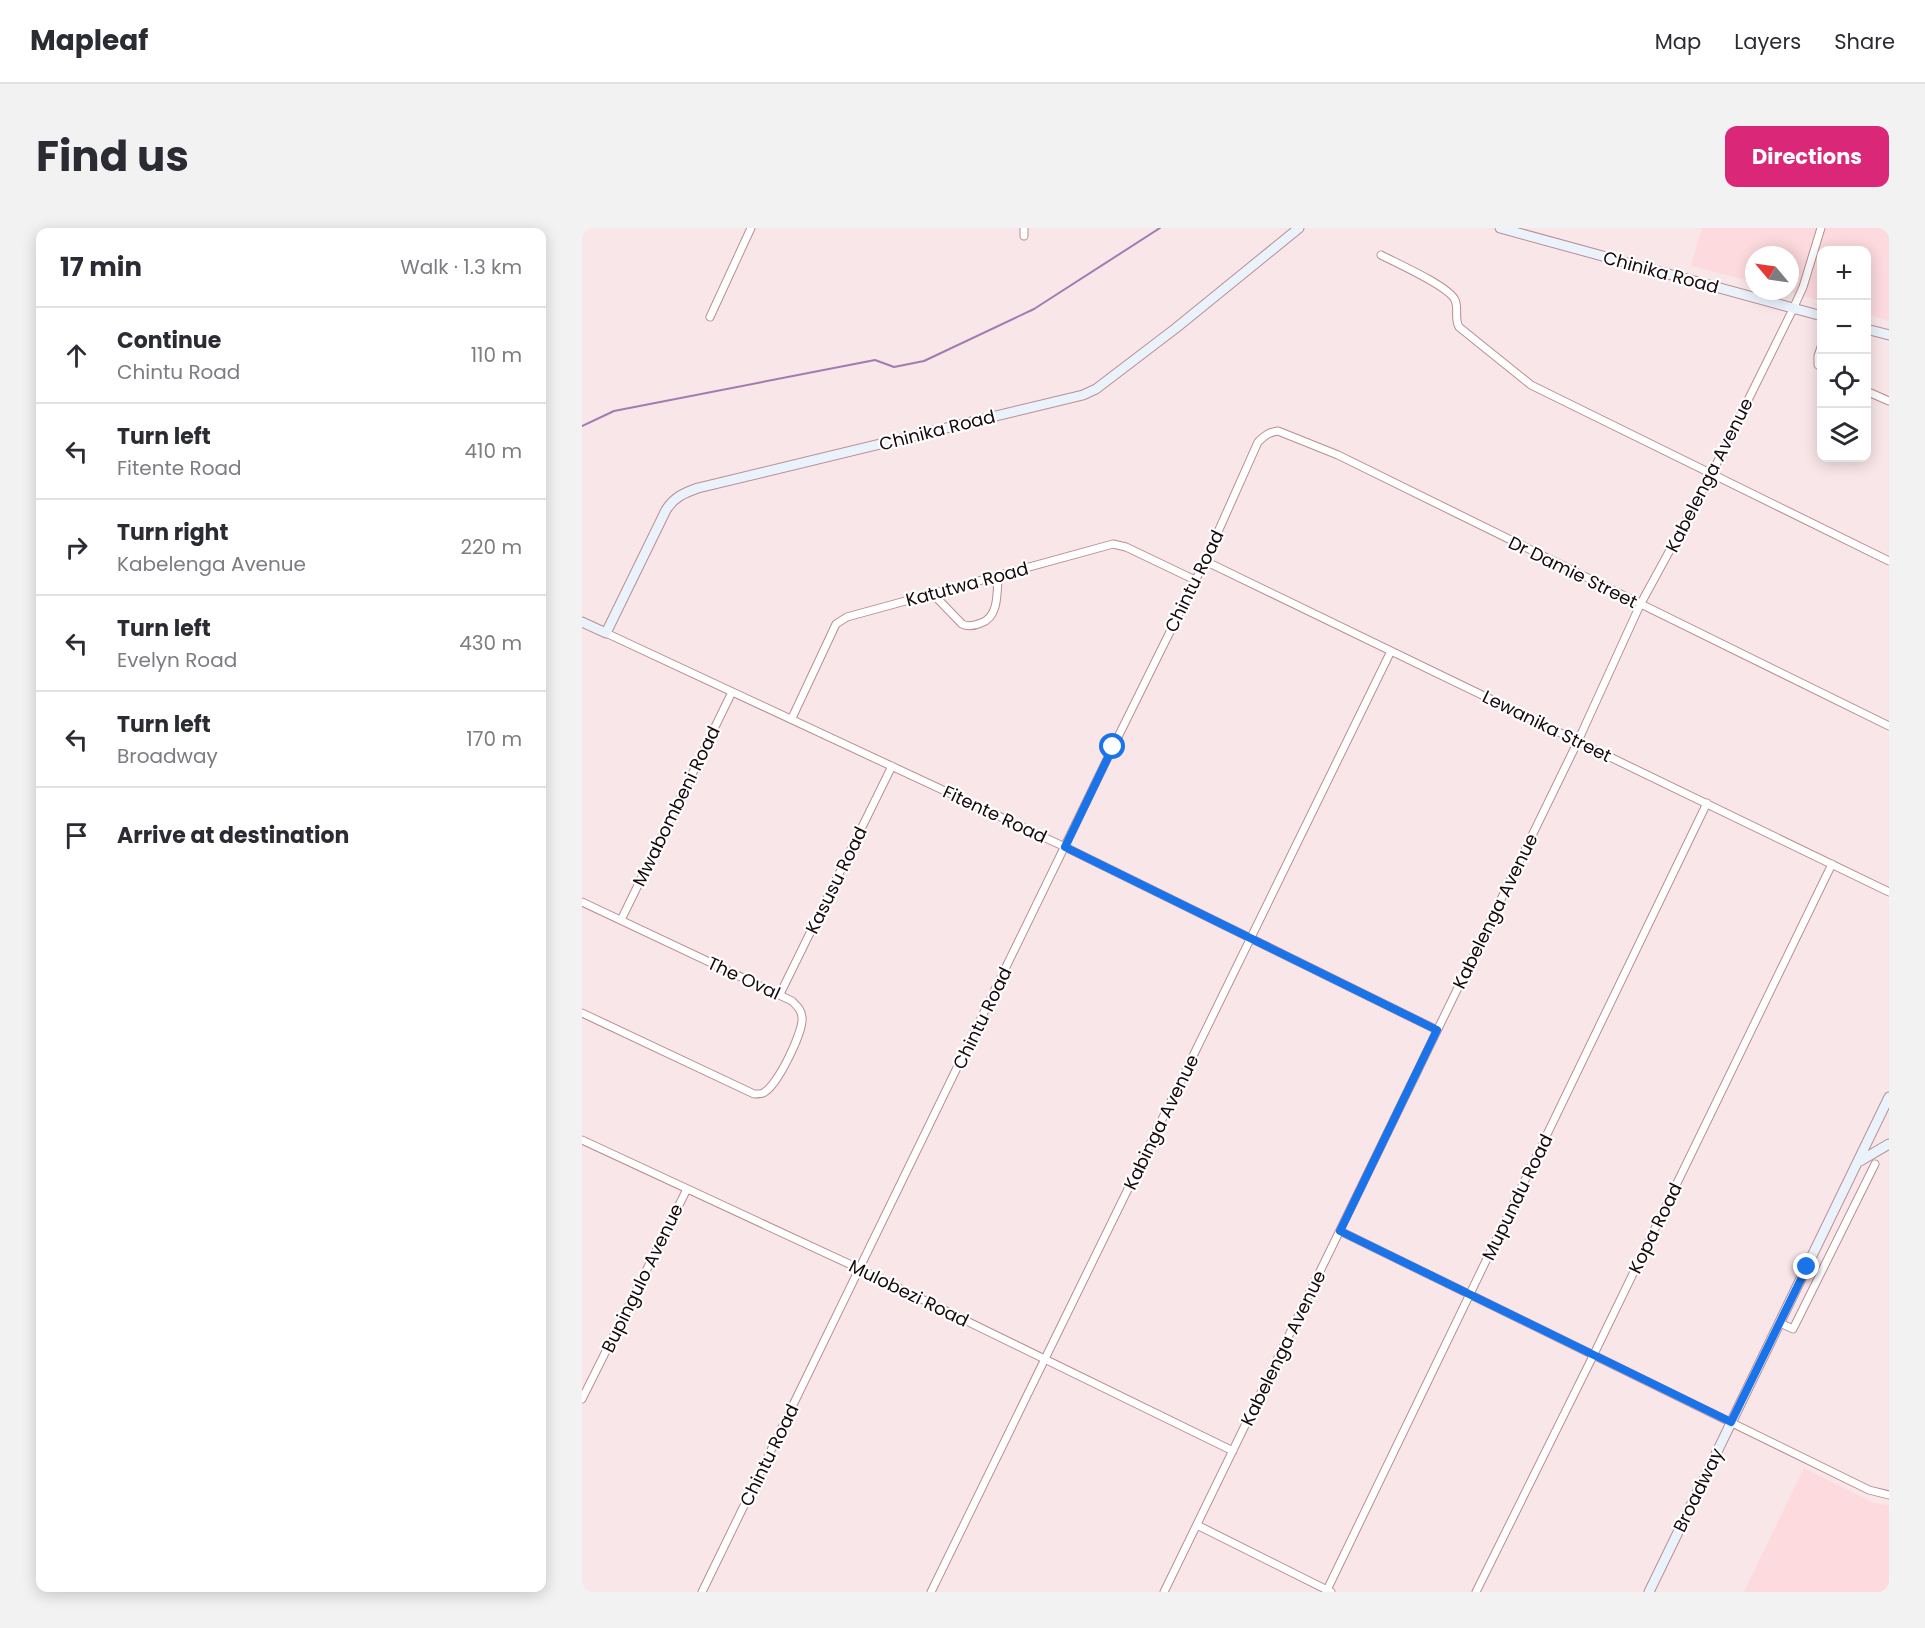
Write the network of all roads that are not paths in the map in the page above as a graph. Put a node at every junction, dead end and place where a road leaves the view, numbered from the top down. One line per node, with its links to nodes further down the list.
1 (751, 228): 8 (street)
2 (1299, 228): 22 (main road, Chinika Road)
3 (1500, 228): 6 (main road, Chinika Road)
4 (1821, 228): 6 (street, Kabelenga Avenue)
5 (1381, 255): 14 (street)
6 (1793, 309): 7 (main road, Chinika Road); 14 (street, Kabelenga Avenue)
7 (1817, 315)
8 (710, 317)
9 (1871, 330): 10 (main road)
10 (1889, 335)
11 (1871, 393): 12 (street)
12 (1889, 401)
13 (1258, 442): 15 (street, Chintu Road); 20 (street, Dr Damie Street)
14 (1712, 473): 16 (street); 20 (street, Kabelenga Avenue)
15 (1205, 561): 18 (street, Chintu Road); 23 (street, Lewanika Street)
16 (1889, 561)
17 (998, 576): 18 (street, Katutwa Road); 19 (street, Katutwa Road); 19 (street)
18 (1195, 580): 30 (street, Chintu Road)
19 (933, 594): 25 (street, Katutwa Road)
20 (1640, 605): 26 (street, Dr Damie Street); 27 (street, Kabelenga Avenue)
21 (582, 622): 22 (main road, Fitente Road)
22 (606, 633): 24 (street, Fitente Road)
23 (1391, 651): 27 (street, Lewanika Street); 35 (street, Kabinga Avenue)
24 (732, 692): 25 (street, Fitente Road); 34 (street, Mwabombeni Road)
25 (792, 718): 28 (street, Fitente Road)
26 (1889, 726)
27 (1578, 741): 29 (street, Lewanika Street); 38 (street, Kabelenga Avenue)
28 (892, 765): 30 (street, Fitente Road); 36 (street, Kasusu Road)
29 (1707, 802): 31 (street, Lewanika Street); 50 (street, Mupundu Road)
30 (1065, 847): 35 (street, Fitente Road); 48 (street, Chintu Road)
31 (1832, 864): 32 (street, Lewanika Street); 52 (street, Kopa Road)
32 (1889, 892)
33 (582, 902): 34 (street, The Oval)
34 (621, 920): 36 (street, The Oval)
35 (1251, 938): 38 (street, Fitente Road); 53 (street, Kabinga Avenue)
36 (780, 994): 37 (street, The Oval)
37 (582, 1013)
38 (1437, 1030): 46 (street, Kabelenga Avenue)
39 (1889, 1096): 40 (main road, Broadway)
40 (1885, 1114): 43 (main road, Broadway)
41 (582, 1140): 45 (street, Mulobezi Road)
42 (1889, 1144): 43 (main road)
43 (1858, 1162): 47 (main road, Broadway)
44 (1875, 1164): 49 (street)
45 (687, 1189): 48 (street, Mulobezi Road); 54 (street, Bupingulo Avenue)
46 (1340, 1231): 50 (street); 56 (street, Kabelenga Avenue)
47 (1807, 1267): 49 (street); 51 (main road, Broadway)
48 (860, 1269): 53 (street, Mulobezi Road); 60 (street, Chintu Road)
49 (1821, 1274): 51 (street)
50 (1470, 1294): 52 (street); 59 (street, Mupundu Road)
51 (1780, 1323): 55 (main road, Broadway)
52 (1594, 1354): 55 (street); 63 (street, Kopa Road)
53 (1045, 1359): 56 (street, Mulobezi Road); 61 (street, Kabinga Avenue)
54 (582, 1399)
55 (1731, 1422): 57 (street); 64 (main road, Broadway)
56 (1233, 1451): 58 (street, Kabelenga Avenue)
57 (1889, 1495)
58 (1197, 1526): 59 (street); 62 (street, Kabelenga Avenue)
59 (1329, 1591)
60 (702, 1592)
61 (931, 1592)
62 (1164, 1592)
63 (1476, 1592)
64 (1649, 1592)

